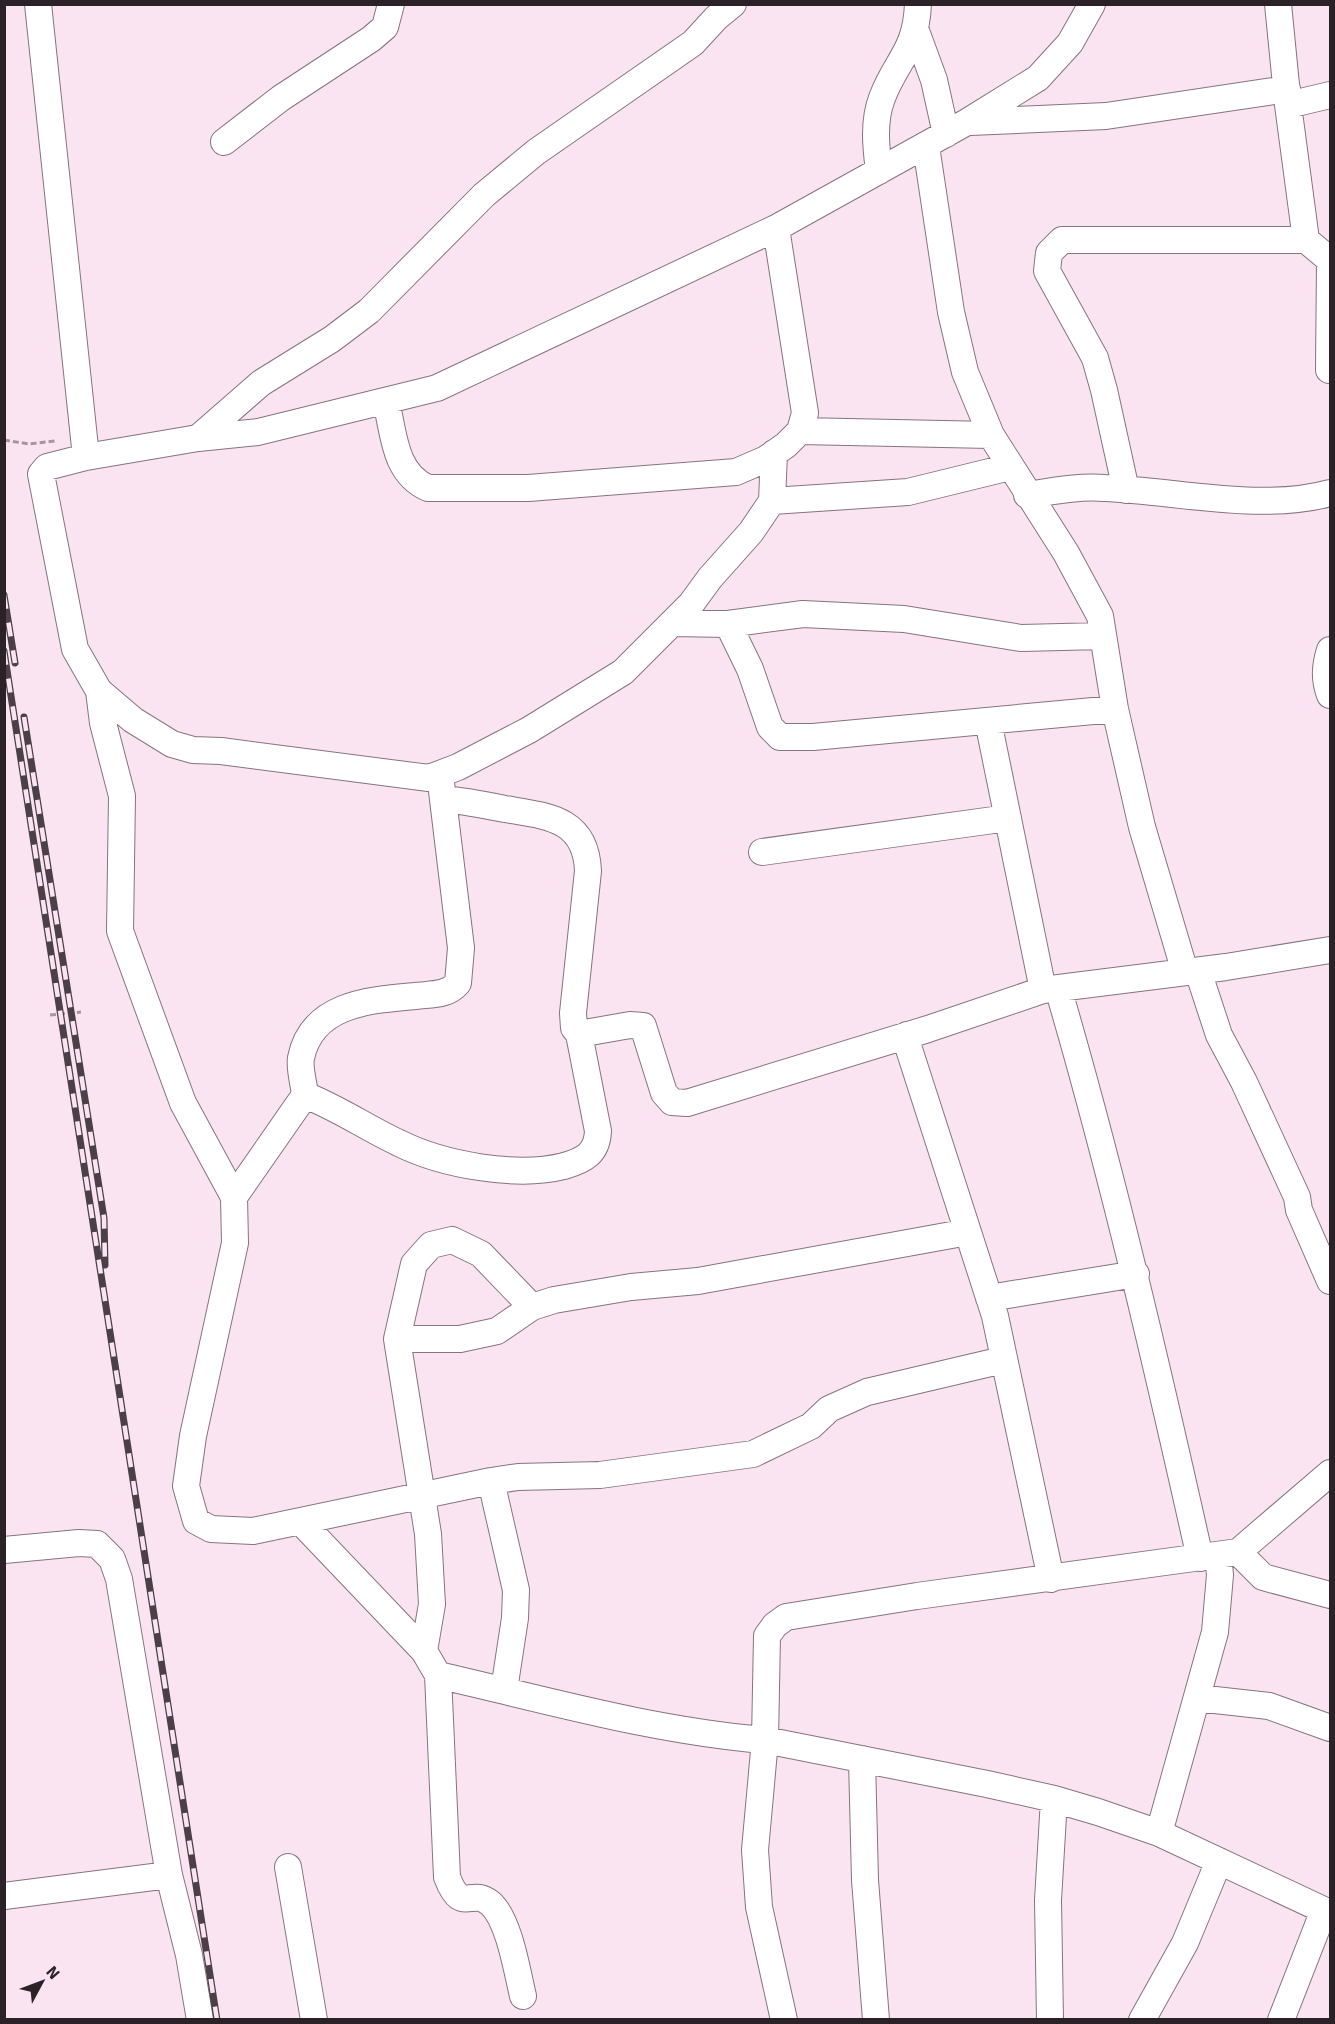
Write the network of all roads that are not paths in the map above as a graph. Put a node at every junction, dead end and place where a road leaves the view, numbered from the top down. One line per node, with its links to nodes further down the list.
1 (38, 4): 21 (street)
2 (391, 4): 11 (street)
3 (733, 4): 20 (street)
4 (918, 4): 7 (street)
5 (1092, 4): 10 (street)
6 (1278, 4): 9 (street)
7 (916, 31): 10 (street); 12 (street)
8 (1330, 95): 9 (street)
9 (1287, 97): 10 (street); 14 (street)
10 (946, 134): 12 (street); 19 (street)
11 (224, 142)
12 (879, 171): 13 (street)
13 (776, 228): 17 (street); 18 (street)
14 (1306, 240): 15 (street); 24 (street)
15 (1330, 261): 16 (street)
16 (1330, 378)
17 (386, 401): 20 (street); 22 (street)
18 (800, 431): 19 (street); 22 (street)
19 (991, 435): 23 (street)
20 (198, 438): 21 (street)
21 (85, 447): 32 (street)
22 (774, 453): 27 (street)
23 (1010, 467): 26 (street); 27 (street)
24 (1126, 490): 25 (street); 26 (street)
25 (1330, 493)
26 (1027, 495): 30 (street)
27 (772, 501): 28 (street)
28 (672, 622): 29 (street); 36 (street)
29 (728, 624): 30 (street); 35 (street)
30 (1103, 636): 34 (street)
31 (1330, 650): 33 (street)
32 (99, 691): 36 (street); 46 (street)
33 (1330, 695)
34 (1115, 709): 35 (street); 41 (street)
35 (988, 721): 38 (street)
36 (440, 773): 37 (street)
37 (444, 799): 43 (street); 45 (street)
38 (1008, 818): 39 (street); 42 (street)
39 (762, 852)
40 (1330, 950): 41 (street)
41 (1191, 971): 42 (street); 49 (street)
42 (1051, 989): 44 (street); 48 (street)
43 (579, 1035): 44 (street); 45 (street)
44 (907, 1035): 47 (street)
45 (306, 1095): 46 (street)
46 (234, 1197): 57 (street)
47 (968, 1232): 50 (street); 51 (street)
48 (1136, 1274): 50 (street); 59 (street)
49 (1330, 1281)
50 (989, 1298): 53 (street)
51 (532, 1307): 52 (street); 52 (street)
52 (397, 1339): 56 (street)
53 (1003, 1360): 55 (street); 60 (street)
54 (1330, 1473): 59 (street)
55 (491, 1481): 56 (street); 64 (street)
56 (421, 1496): 57 (street); 62 (street)
57 (302, 1523): 62 (street)
58 (4, 1550): 73 (street)
59 (1219, 1555): 60 (street); 61 (street); 65 (street)
60 (1051, 1579): 67 (street)
61 (1330, 1595)
62 (424, 1651): 63 (street)
63 (438, 1675): 64 (street); 76 (street)
64 (504, 1690): 67 (street)
65 (1197, 1698): 66 (street); 70 (street)
66 (1330, 1728)
67 (765, 1740): 68 (street); 79 (street)
68 (862, 1759): 69 (street); 80 (street)
69 (1054, 1799): 70 (street); 81 (street)
70 (1159, 1833): 71 (street)
71 (1219, 1861): 75 (street); 82 (street)
72 (288, 1867): 78 (street)
73 (169, 1875): 74 (street); 77 (street)
74 (4, 1896)
75 (1327, 1911): 83 (street)
76 (524, 1996)
77 (200, 2019)
78 (314, 2019)
79 (784, 2019)
80 (876, 2019)
81 (1050, 2019)
82 (1142, 2019)
83 (1281, 2019)

